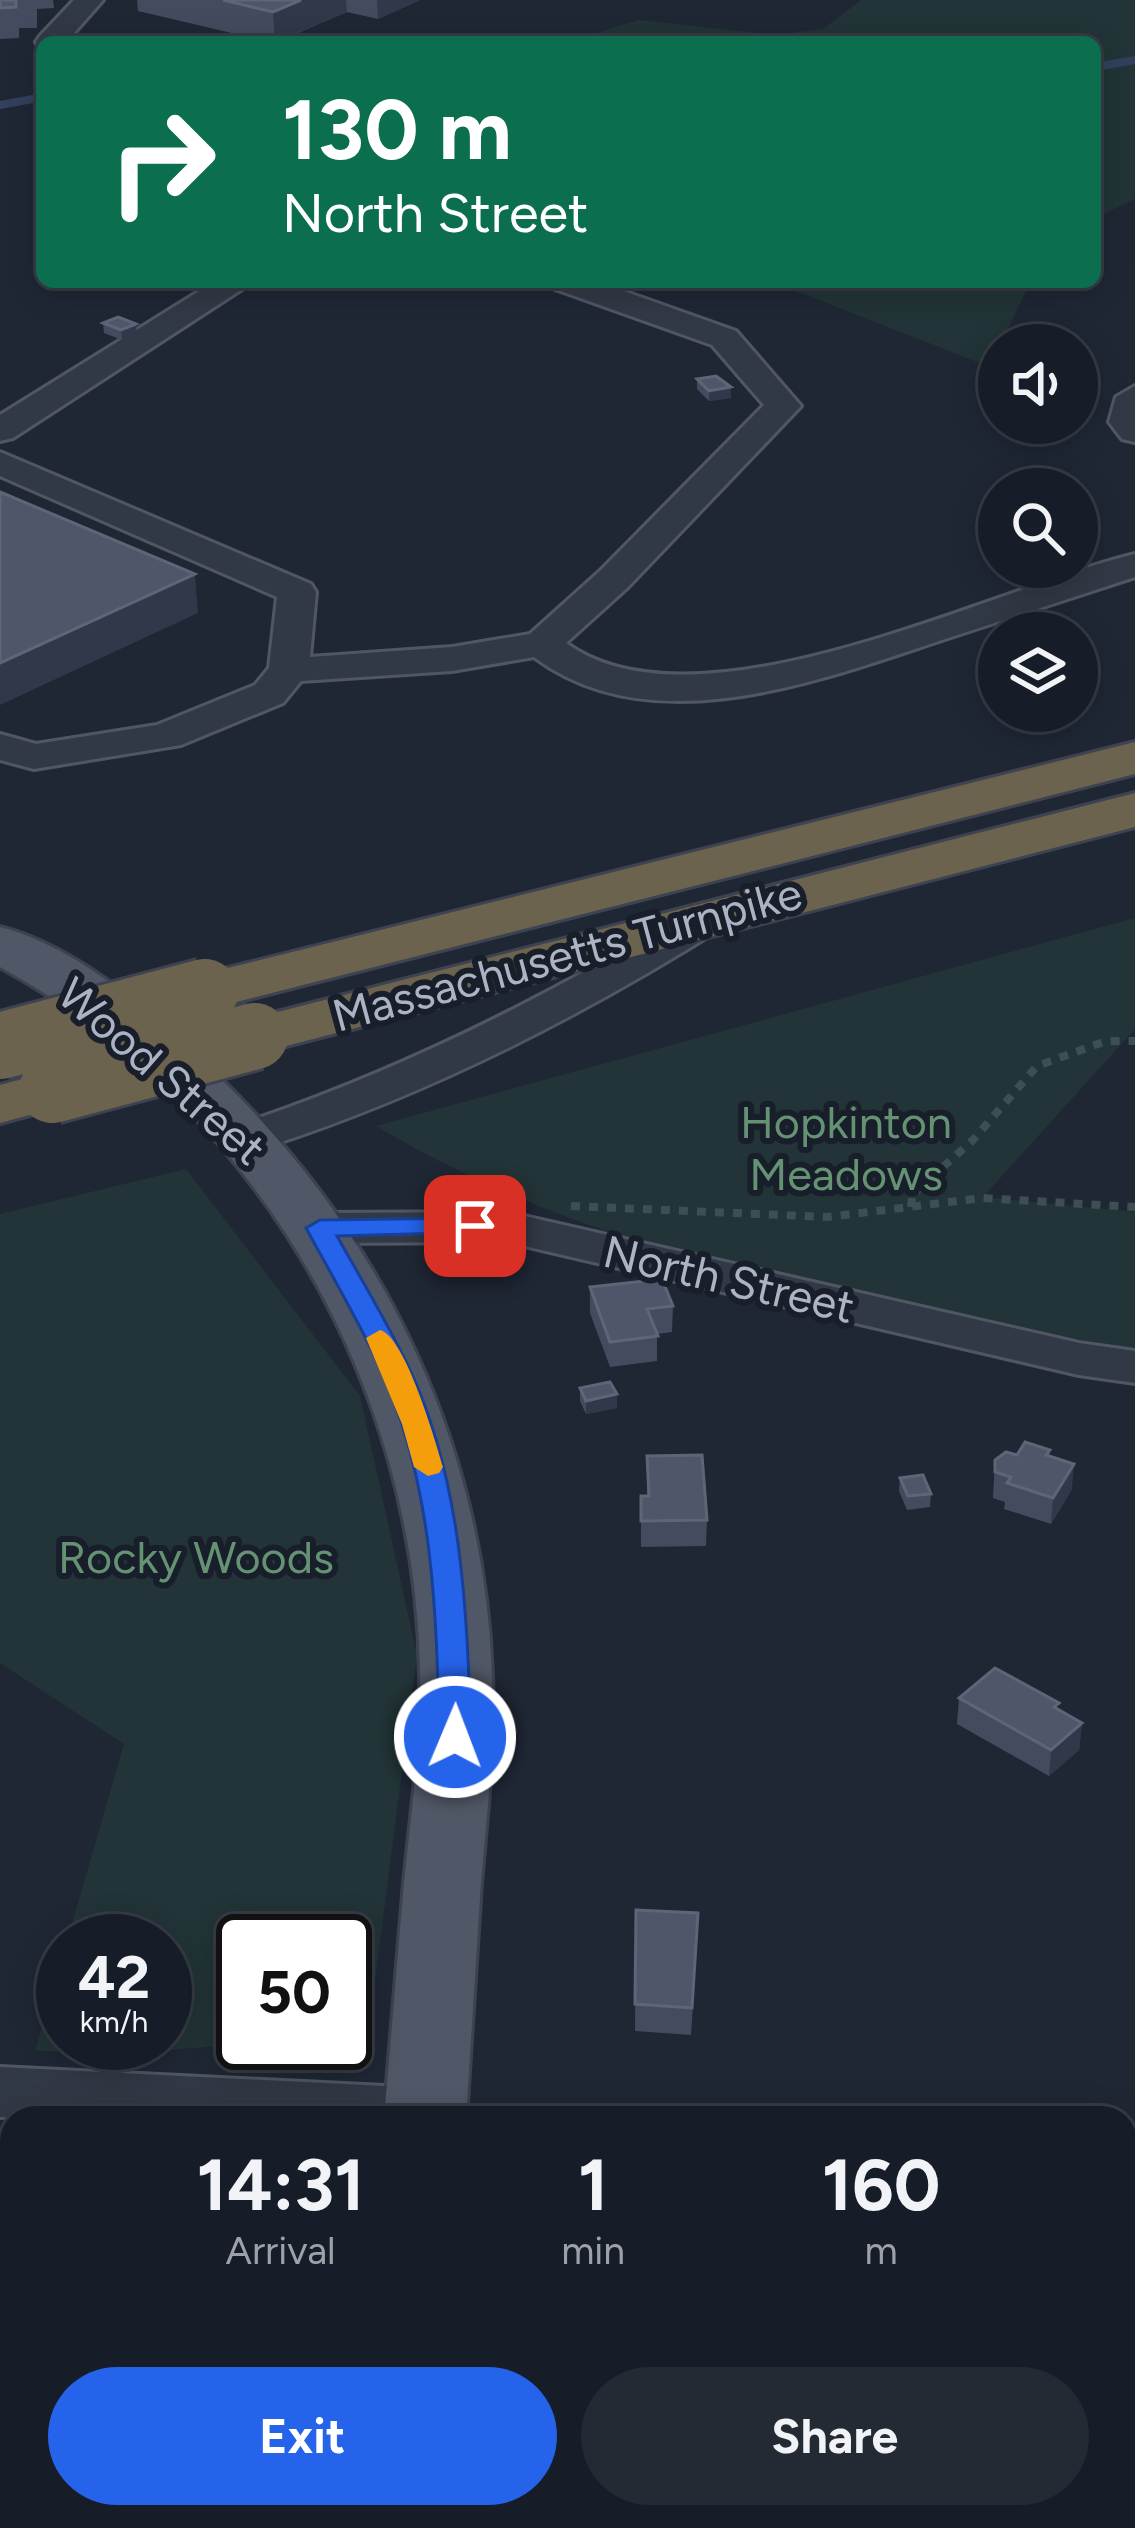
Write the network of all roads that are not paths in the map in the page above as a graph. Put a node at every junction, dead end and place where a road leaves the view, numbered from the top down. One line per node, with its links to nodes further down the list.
1 (89, 0): 2 (street)
2 (56, 36)
3 (227, 288): 6 (street)
4 (584, 288): 10 (street)
5 (1135, 398): 7 (street)
6 (0, 430)
7 (1135, 431)
8 (0, 464): 11 (street)
9 (1135, 565): 10 (street)
10 (542, 644): 11 (street)
11 (289, 670): 12 (street)
12 (0, 746)
13 (1135, 758): 17 (highway, Massachusetts Turnpike, bridge)
14 (1135, 810): 15 (highway, Massachusetts Turnpike)
15 (709, 917): 18 (highway, Massachusetts Turnpike, bridge); 19 (street)
16 (0, 944): 19 (main road, Wood Street)
17 (0, 1046)
18 (26, 1097)
19 (249, 1137): 20 (main road, Wood Street)
20 (320, 1228): 21 (street, North Street); 24 (main road, Wood Street)
21 (1135, 1367)
22 (0, 2092): 23 (street)
23 (248, 2106)
24 (426, 2106)

